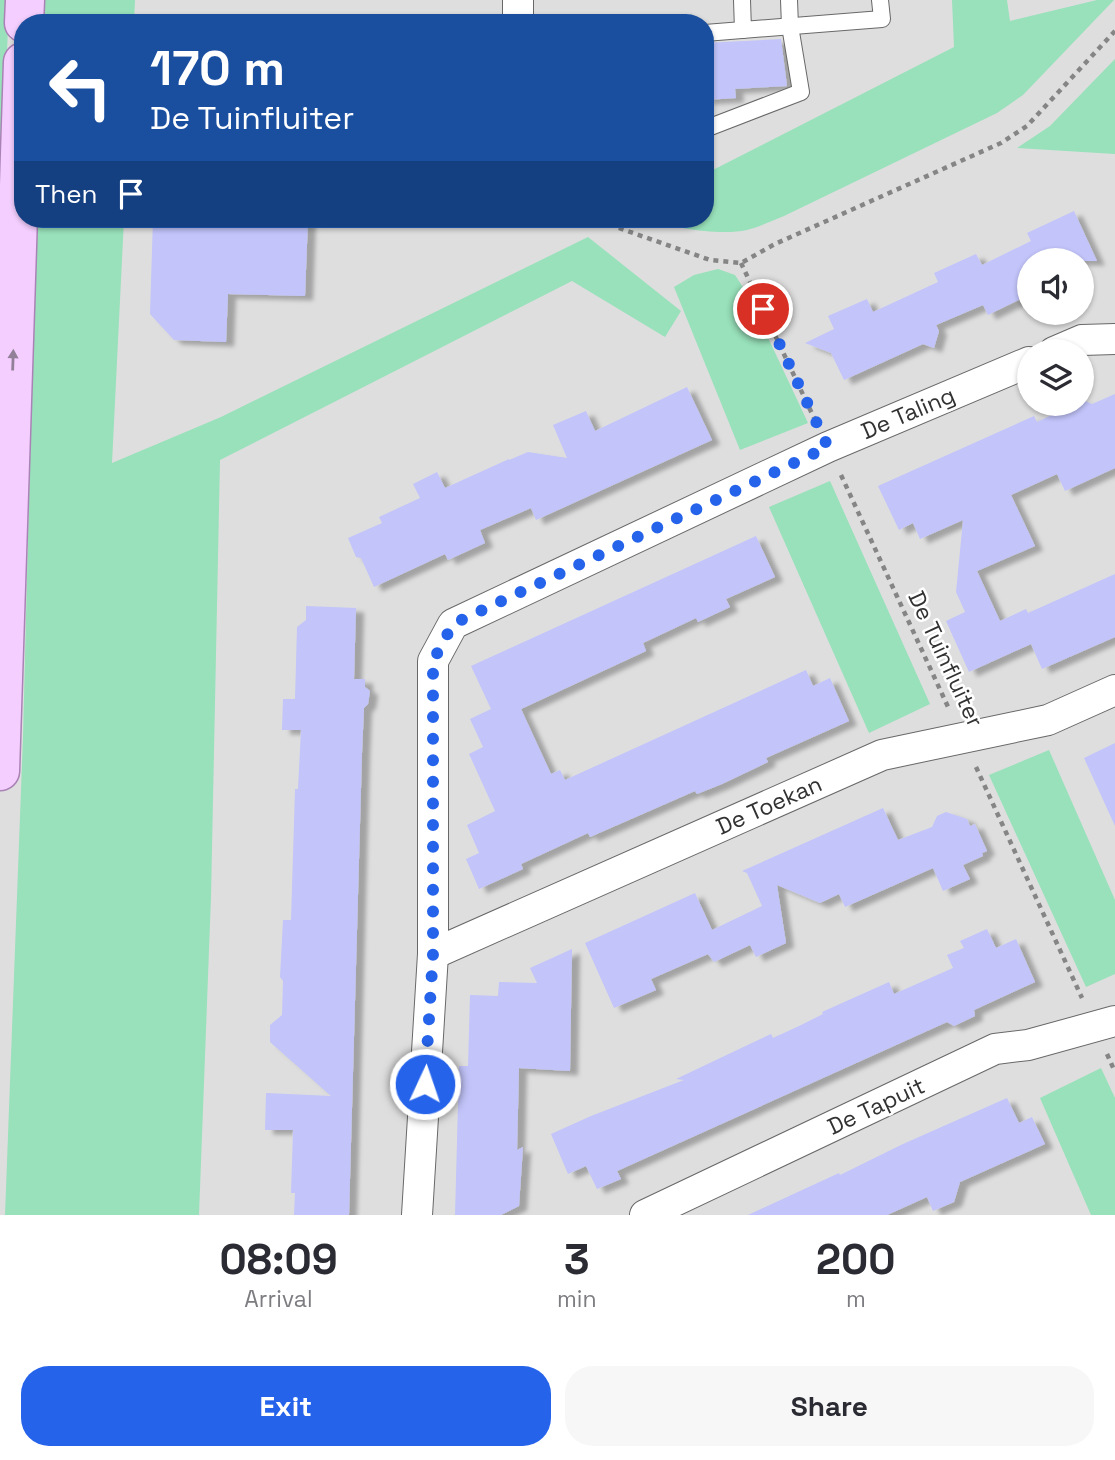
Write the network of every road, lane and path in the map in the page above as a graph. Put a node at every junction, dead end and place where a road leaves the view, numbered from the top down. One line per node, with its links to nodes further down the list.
1 (742, 0): 5 (lane)
2 (789, 0): 4 (lane)
3 (880, 0): 4 (lane)
4 (790, 26): 5 (lane); 8 (lane)
5 (743, 30): 7 (lane)
6 (1115, 31): 11 (path)
7 (714, 32)
8 (714, 126)
9 (18, 228): 18 (main road, one-way to 9)
10 (619, 228): 11 (path)
11 (741, 263): 15 (path, De Tuinfluiter)
12 (1115, 339): 13 (street)
13 (1094, 340)
14 (1017, 367): 15 (street, De Taling)
15 (828, 447): 17 (path, De Tuinfluiter); 19 (street, De Taling)
16 (1115, 690): 17 (street, De Toekan)
17 (962, 737): 19 (street, De Toekan); 20 (path, De Tuinfluiter)
18 (0, 771)
19 (433, 954): 22 (street, De Taling)
20 (1105, 1024): 21 (path, De Tuinfluiter); 23 (street, De Tapuit)
21 (1115, 1072)
22 (417, 1215)
23 (645, 1215)

